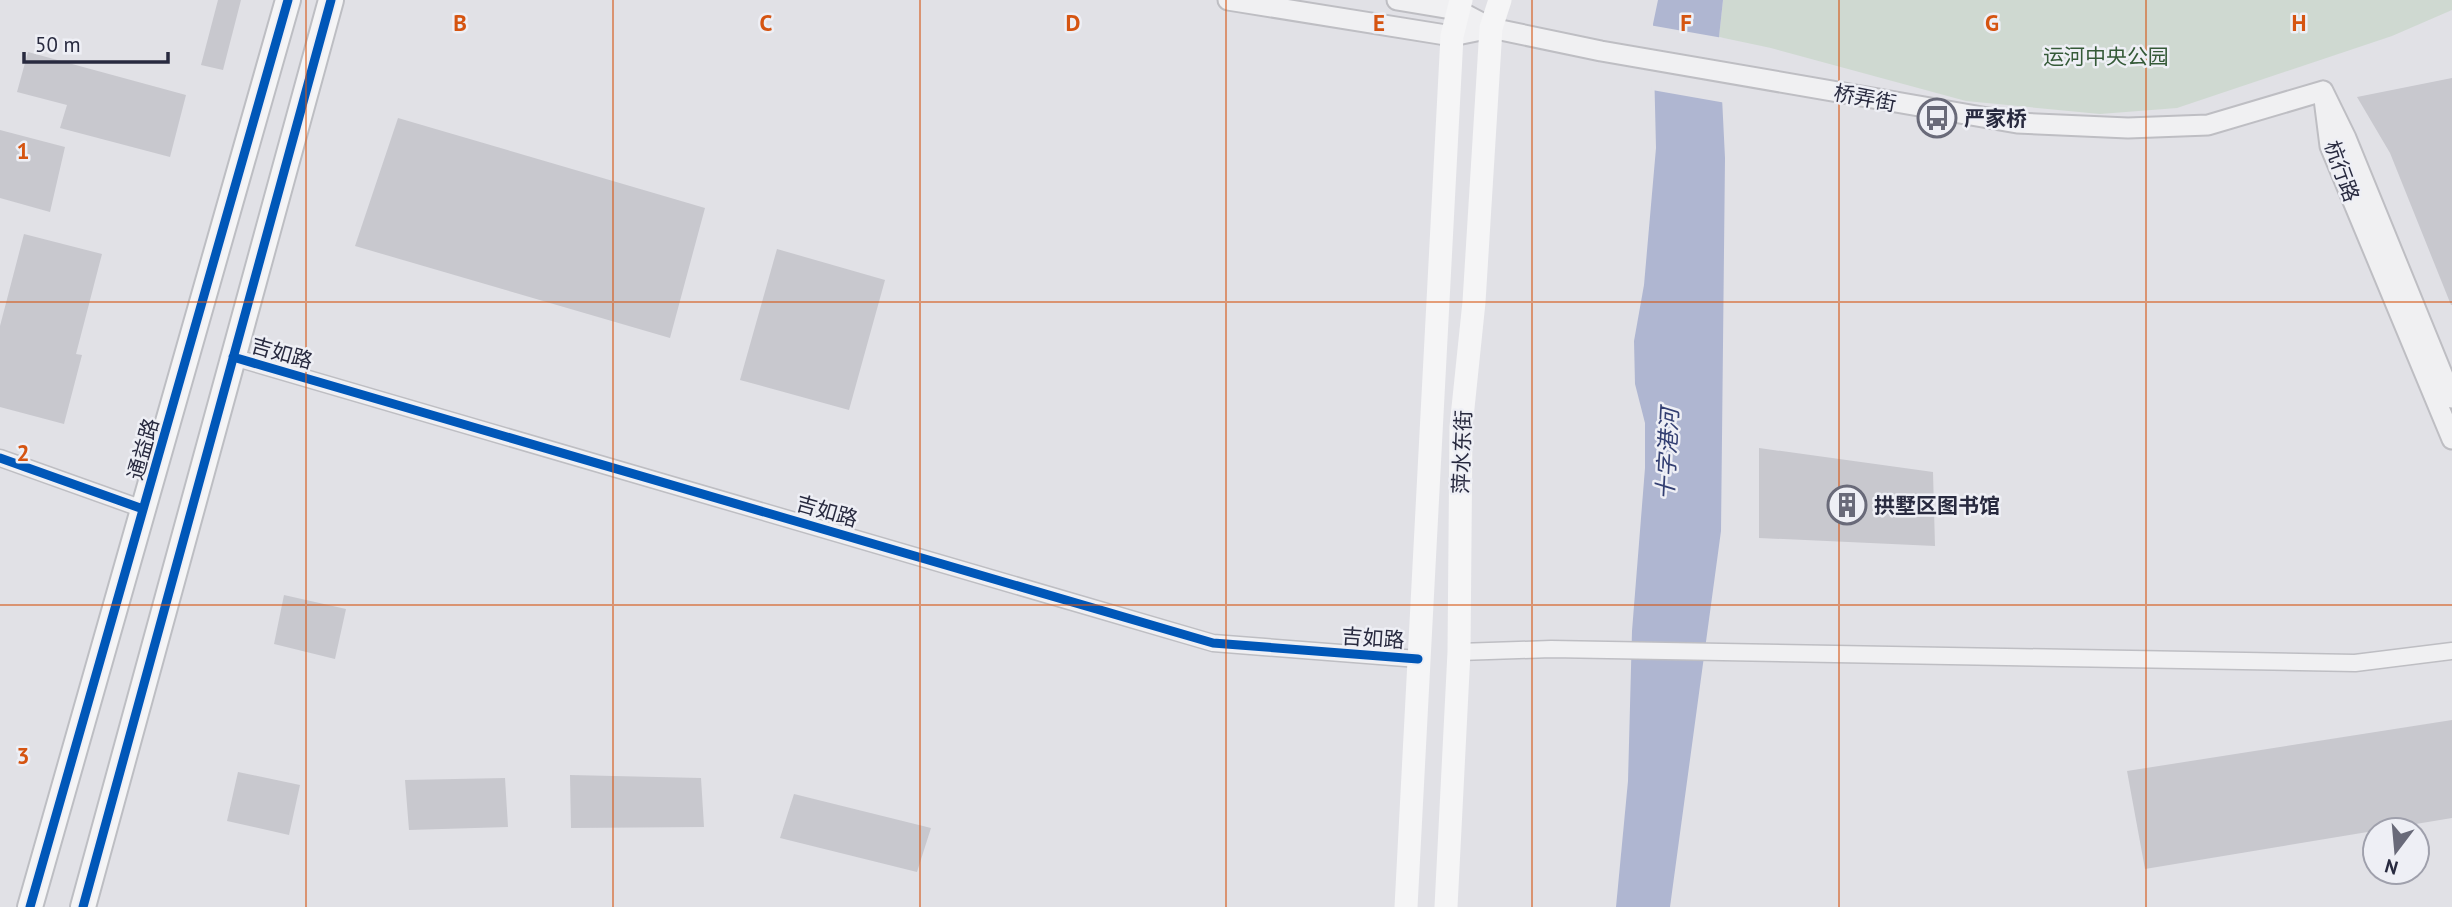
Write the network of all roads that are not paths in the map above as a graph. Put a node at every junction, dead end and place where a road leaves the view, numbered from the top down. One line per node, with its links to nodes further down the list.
1 (288, 0): 14 (main road, 通益路)
2 (331, 0): 10 (main road)
3 (1228, 0): 8 (street, 桥弄街)
4 (1397, 0): 6 (street, 桥弄街)
5 (1500, 0): 7 (main road, 萍水东街)
6 (1459, 5): 7 (street, 桥弄街); 8 (main road, 萍水东街)
7 (1491, 28): 8 (street, 桥弄街); 9 (street, 桥弄街); 15 (main road, 萍水东街)
8 (1452, 36): 17 (main road, 萍水东街)
9 (2323, 91): 11 (street, 杭行路); 12 (street, 杭行路)
10 (233, 357): 17 (street, 吉如路); 19 (main road)
11 (2452, 398)
12 (2452, 439)
13 (0, 458): 14 (street)
14 (143, 509): 18 (main road, 通益路)
15 (1459, 652): 16 (street); 21 (main road, 萍水东街)
16 (2452, 652)
17 (1418, 659): 20 (main road, 萍水东街)
18 (30, 907)
19 (83, 907)
20 (1406, 907)
21 (1446, 907)

